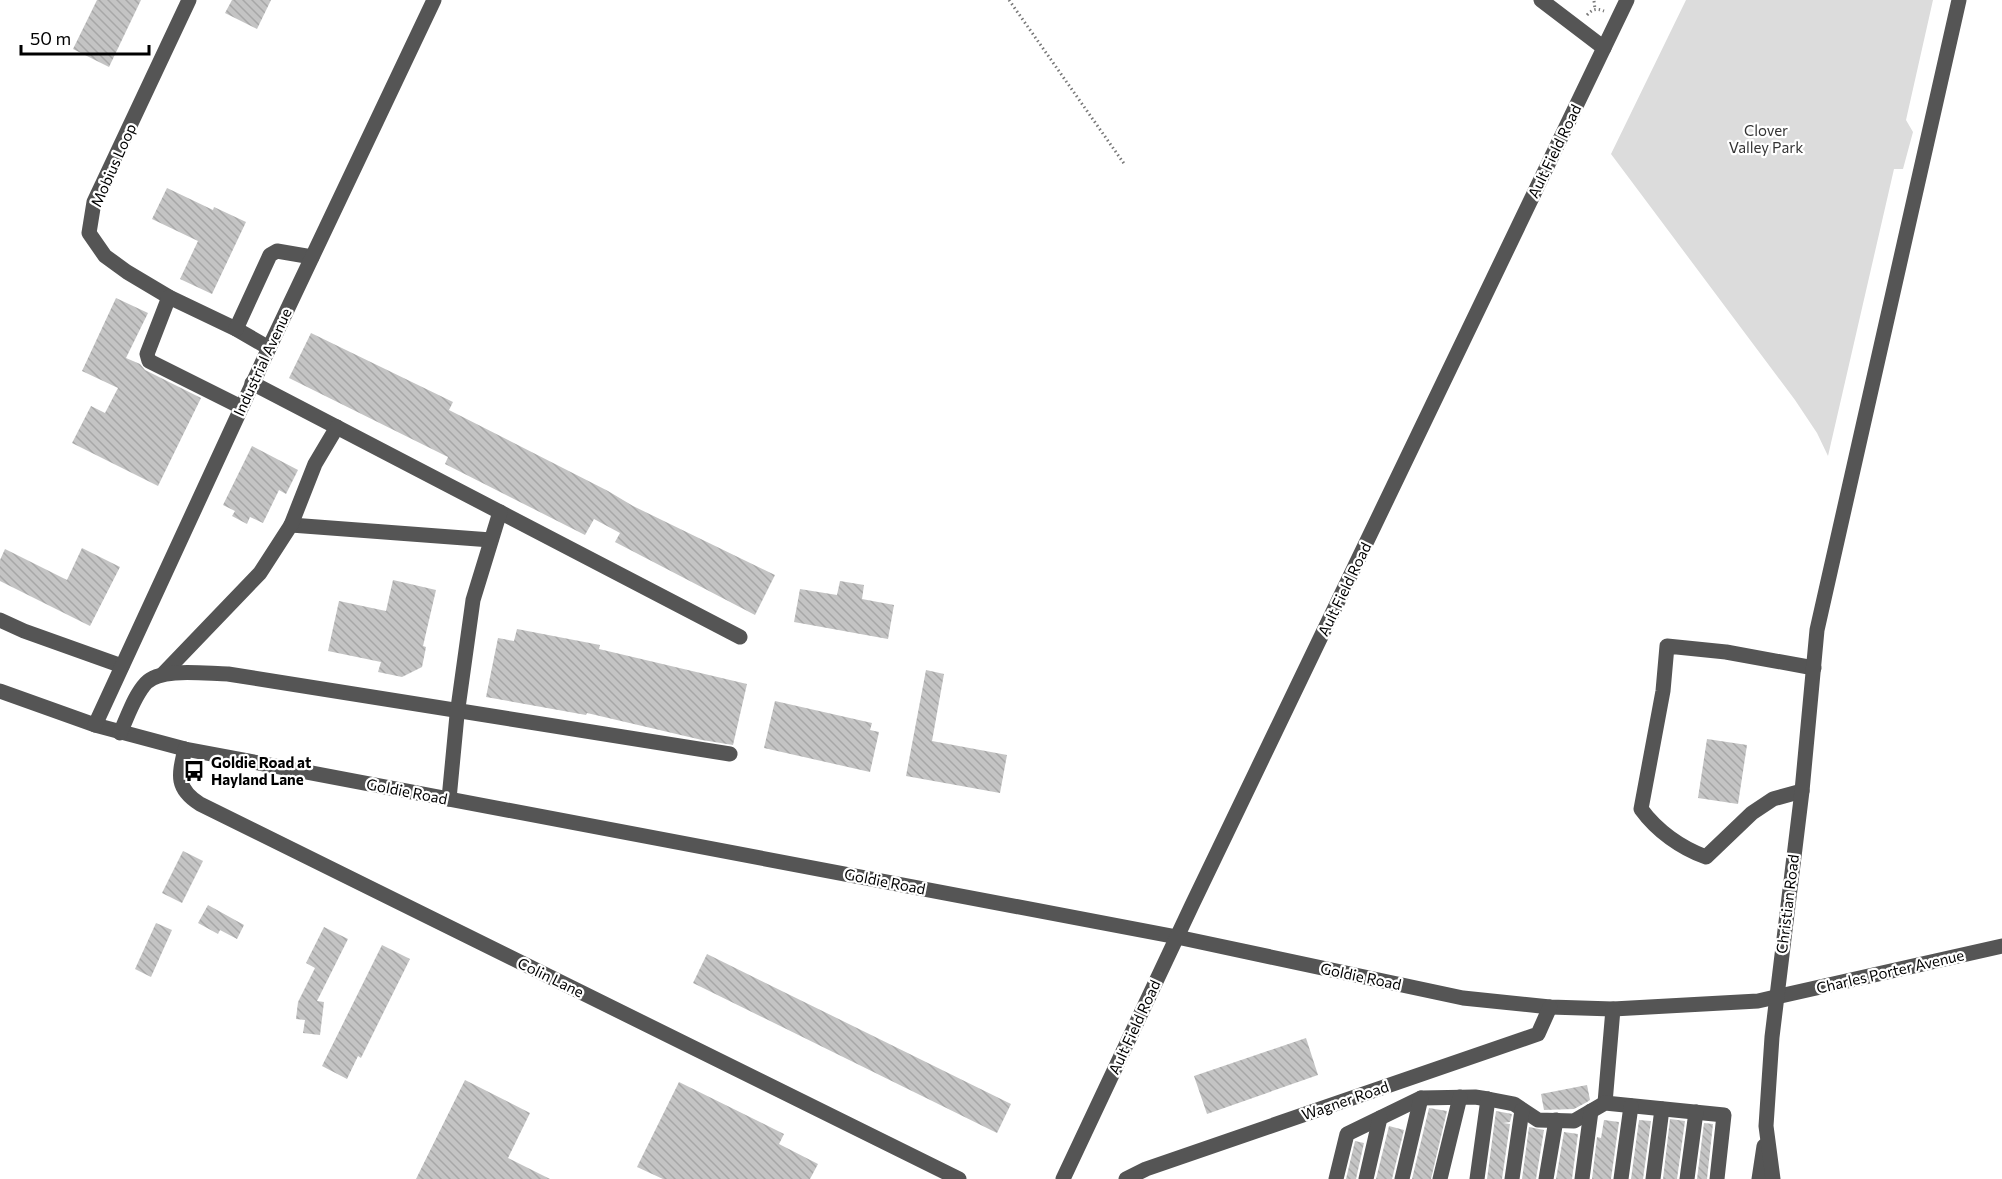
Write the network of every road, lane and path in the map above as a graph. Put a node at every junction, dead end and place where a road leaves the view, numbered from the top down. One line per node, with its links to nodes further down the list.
1 (189, 0): 14 (street, Mobius Loop)
2 (434, 0): 13 (street, Industrial Avenue)
3 (1009, 0): 12 (path)
4 (1541, 0): 11 (street)
5 (1627, 0): 11 (street, Ault Field Road)
6 (1959, 0): 26 (street, Christian Road)
7 (1594, 1): 8 (path)
8 (1595, 9): 9 (path); 10 (path)
9 (1606, 11)
10 (1587, 15)
11 (1604, 48): 36 (street, Ault Field Road)
12 (1125, 165)
13 (312, 257): 15 (street); 16 (street, Industrial Avenue)
14 (169, 297): 15 (street, Mobius Loop); 18 (street)
15 (236, 328): 16 (street, Mobius Loop)
16 (268, 348): 17 (street, Industrial Avenue)
17 (252, 383): 18 (street, Industrial Avenue); 19 (street)
18 (241, 407): 25 (street, Industrial Avenue)
19 (337, 427): 20 (street); 21 (street)
20 (500, 512): 22 (street); 24 (street)
21 (291, 525): 22 (street); 27 (street)
22 (491, 540): 29 (street)
23 (0, 620): 25 (street)
24 (740, 637)
25 (122, 666): 30 (street, Industrial Avenue)
26 (1814, 668): 34 (street, Christian Road); 34 (street)
27 (163, 674): 29 (street); 31 (street)
28 (0, 691): 30 (street, Goldie Road)
29 (458, 711): 33 (street); 35 (street)
30 (94, 725): 31 (street, Goldie Road)
31 (120, 733): 32 (street, Goldie Road)
32 (184, 749): 35 (street, Goldie Road); 53 (street, Colin Lane)
33 (730, 754)
34 (1802, 791): 38 (street, Christian Road)
35 (449, 799): 36 (street, Goldie Road)
36 (1177, 937): 39 (street, Goldie Road); 54 (street, Ault Field Road)
37 (2002, 946): 38 (street, Charles Porter Avenue)
38 (1778, 997): 40 (street, Goldie Road); 52 (street, Christian Road)
39 (1550, 1007): 40 (street, Goldie Road); 55 (street, Wagner Road)
40 (1613, 1009): 44 (street)
41 (1460, 1097): 42 (street); 43 (street); 59 (street)
42 (1421, 1098): 50 (street); 58 (street)
43 (1488, 1099): 47 (street); 60 (street)
44 (1605, 1103): 45 (street); 48 (street)
45 (1631, 1106): 46 (street); 64 (street)
46 (1662, 1109): 49 (street); 65 (street)
47 (1522, 1110): 51 (street); 61 (street)
48 (1591, 1112): 51 (street); 63 (street)
49 (1696, 1112): 66 (street); 67 (street)
50 (1380, 1118): 56 (street); 57 (street)
51 (1556, 1120): 62 (street)
52 (1766, 1126): 68 (street); 69 (street, Christian Road)
53 (959, 1179)
54 (1063, 1179)
55 (1126, 1179)
56 (1336, 1179)
57 (1366, 1179)
58 (1402, 1179)
59 (1440, 1179)
60 (1477, 1179)
61 (1512, 1179)
62 (1546, 1179)
63 (1582, 1179)
64 (1621, 1179)
65 (1653, 1179)
66 (1687, 1179)
67 (1717, 1179)
68 (1760, 1179)
69 (1773, 1179)

